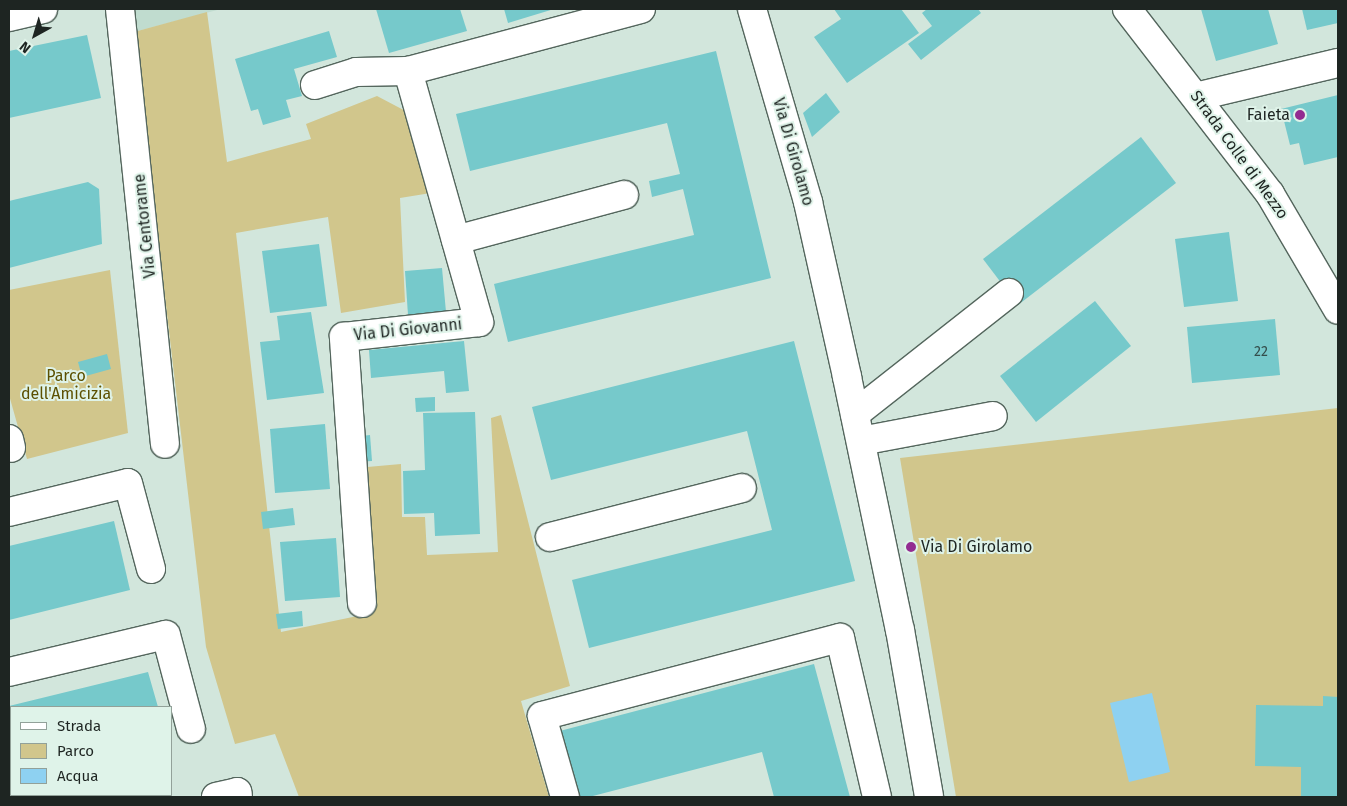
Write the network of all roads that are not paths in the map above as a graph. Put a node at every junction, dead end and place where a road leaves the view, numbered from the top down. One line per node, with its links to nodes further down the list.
1 (43, 9): 6 (street)
2 (120, 9): 18 (street, Via Centorame)
3 (640, 9): 8 (street)
4 (752, 9): 15 (street, Via Di Girolamo)
5 (1127, 9): 10 (street, Strada Colle di Mezzo)
6 (9, 16)
7 (1338, 63): 10 (street)
8 (408, 71): 9 (street); 12 (street, Via Di Giovanni)
9 (315, 85)
10 (1199, 96): 14 (street, Strada Colle di Mezzo)
11 (624, 194): 12 (street)
12 (456, 240): 23 (street, Via Di Giovanni)
13 (1009, 293): 15 (street)
14 (1338, 310)
15 (855, 414): 17 (street, Via Di Girolamo)
16 (993, 416): 17 (street)
17 (861, 441): 28 (street, Via Di Girolamo)
18 (165, 444)
19 (742, 488): 21 (street)
20 (9, 512): 22 (street)
21 (550, 537)
22 (151, 569)
23 (362, 603)
24 (9, 672): 25 (street)
25 (191, 729)
26 (564, 797): 27 (street)
27 (877, 797)
28 (929, 797)

